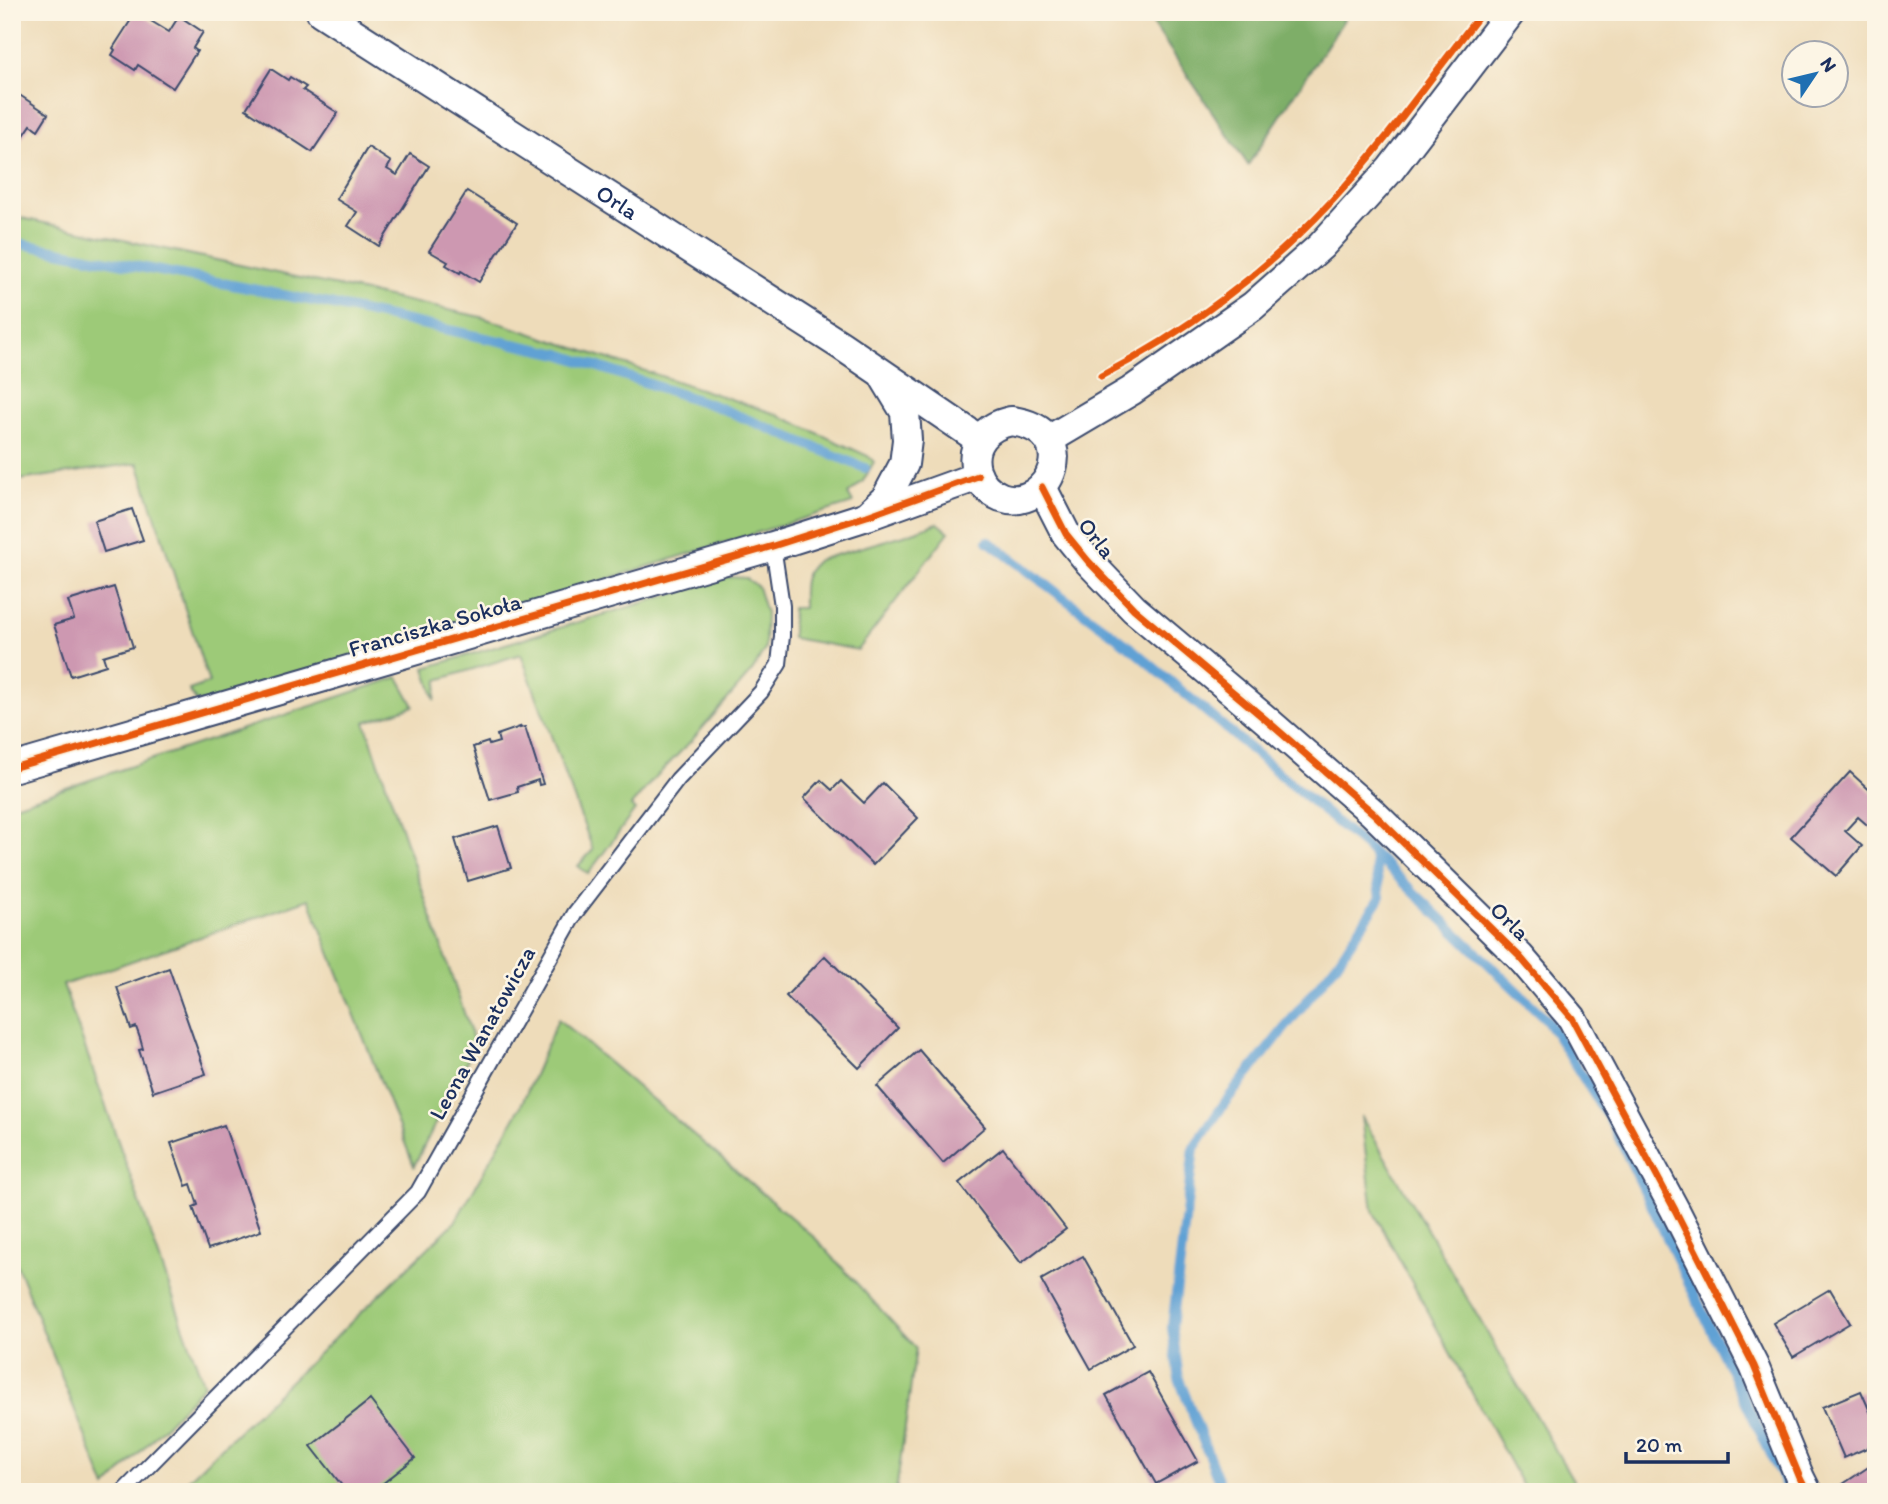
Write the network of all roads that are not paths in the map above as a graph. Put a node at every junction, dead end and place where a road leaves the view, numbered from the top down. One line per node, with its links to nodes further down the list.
1 (321, 12): 3 (street, Orla)
2 (1511, 12): 4 (street)
3 (881, 372): 5 (street, Orla); 8 (street)
4 (1050, 439): 5 (street); 7 (street)
5 (980, 440): 6 (street)
6 (978, 476): 7 (street); 8 (street, Franciszka Sokoła)
7 (1042, 487): 12 (street, Orla)
8 (867, 516): 9 (street, Franciszka Sokoła)
9 (773, 547): 10 (street, Franciszka Sokoła); 11 (lane, Leona Wanatowicza)
10 (12, 768)
11 (123, 1492)
12 (1807, 1492)

